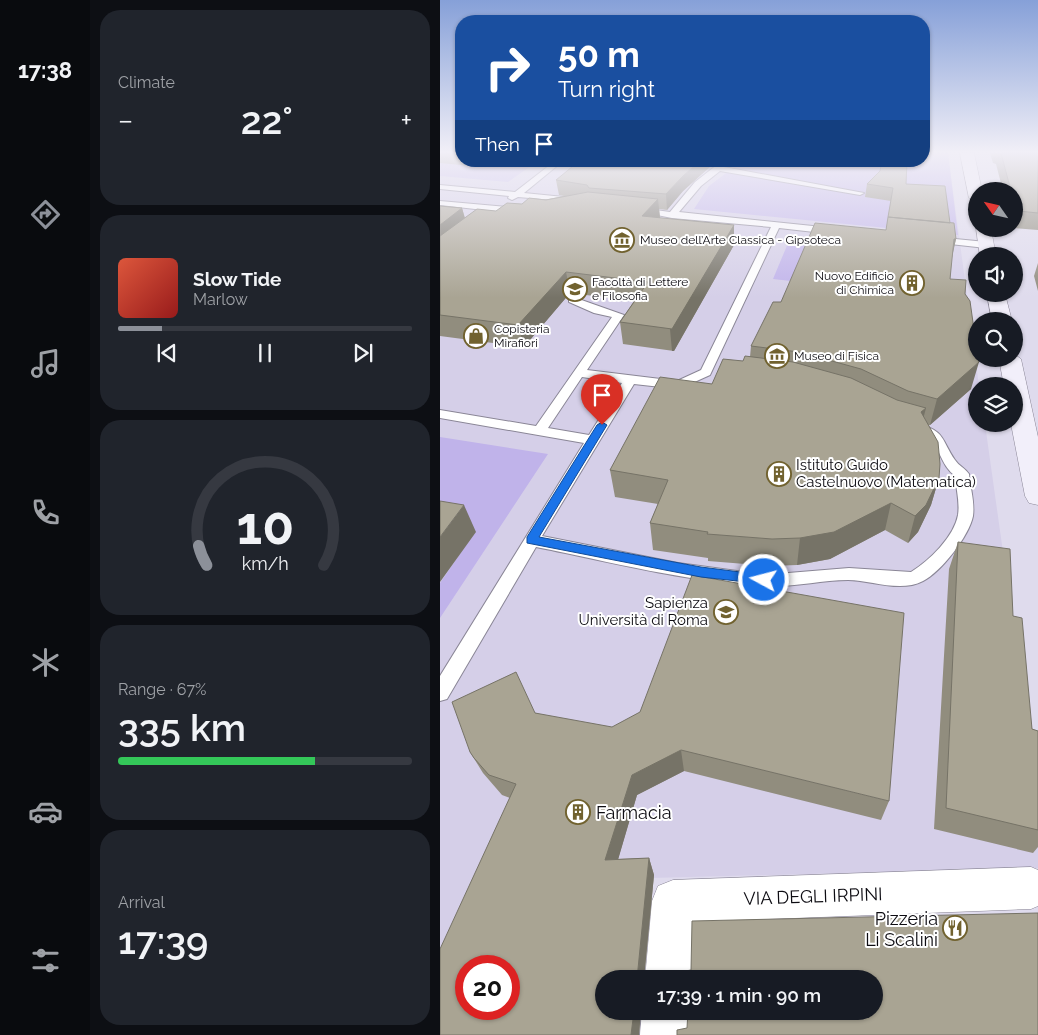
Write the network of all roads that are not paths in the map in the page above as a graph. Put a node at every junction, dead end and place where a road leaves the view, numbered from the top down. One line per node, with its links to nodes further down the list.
1 (508, 201): 5 (lane)
2 (569, 201): 6 (lane)
3 (682, 201): 9 (lane)
4 (440, 202): 5 (lane)
5 (499, 209): 8 (lane); 10 (lane)
6 (568, 210)
7 (634, 211): 9 (lane)
8 (527, 212)
9 (672, 215): 11 (lane)
10 (488, 218)
11 (776, 225): 12 (lane); 17 (lane)
12 (848, 232)
13 (922, 239): 14 (lane)
14 (986, 243)
15 (573, 300): 18 (lane)
16 (1012, 367): 25 (main road)
17 (706, 372): 19 (lane); 20 (lane)
18 (580, 373): 20 (lane); 23 (lane)
19 (719, 374)
20 (630, 380): 24 (lane)
21 (440, 414): 23 (lane)
22 (908, 426): 26 (lane)
23 (539, 431): 24 (lane)
24 (592, 440): 26 (lane)
25 (1038, 496)
26 (531, 540): 27 (lane)
27 (440, 692)
28 (1031, 888): 29 (street, VIA DEGLI IRPINI)
29 (669, 970)
30 (665, 1020): 31 (street)
31 (664, 1035)

